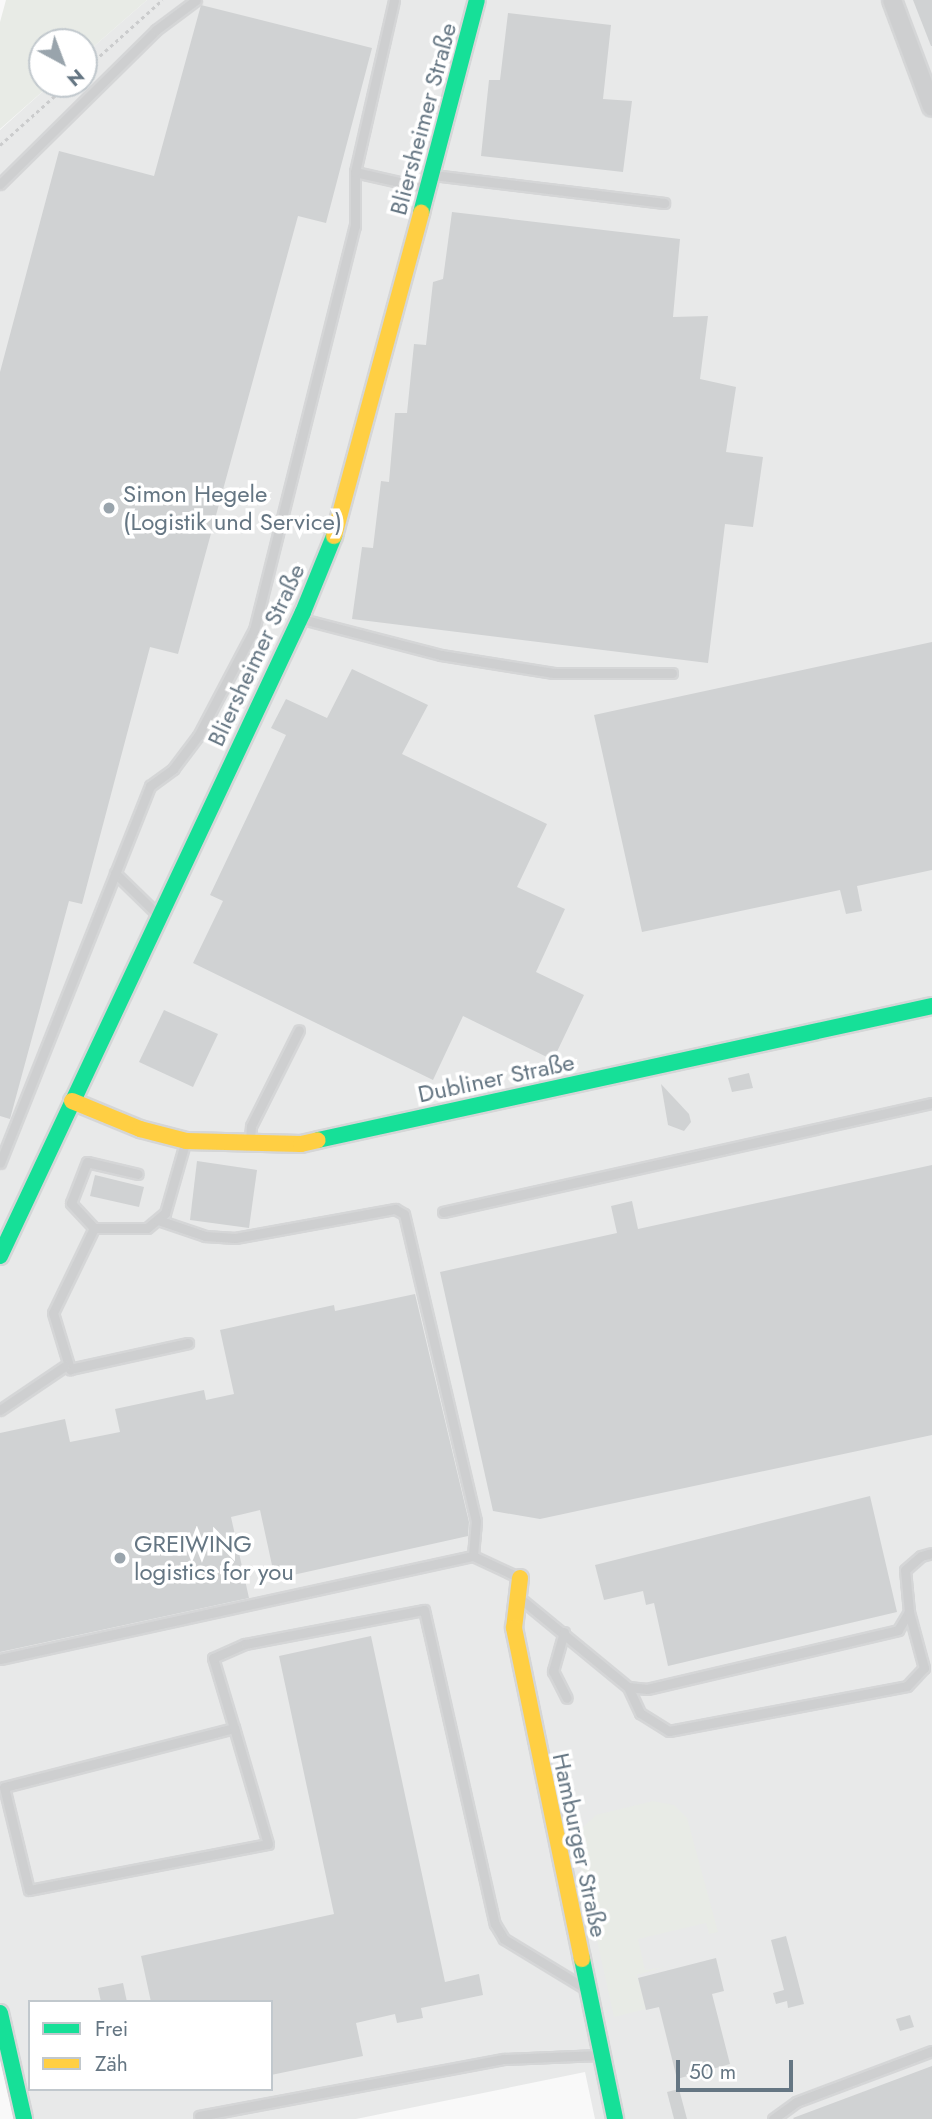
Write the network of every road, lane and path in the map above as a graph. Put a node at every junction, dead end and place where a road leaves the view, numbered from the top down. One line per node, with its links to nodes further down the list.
1 (162, 0): 6 (path)
2 (196, 0): 12 (lane)
3 (394, 0): 10 (lane)
4 (477, 0): 11 (street, Bliersheimer Straße)
5 (892, 0): 8 (street)
6 (98, 57)
7 (52, 98): 9 (path)
8 (932, 107)
9 (0, 145)
10 (355, 172): 11 (lane); 16 (lane)
11 (429, 182): 13 (lane); 14 (street, Bliersheimer Straße)
12 (0, 184)
13 (664, 204)
14 (300, 618): 15 (lane); 17 (street, Bliersheimer Straße)
15 (671, 673)
16 (115, 873): 17 (lane); 24 (lane)
17 (159, 917): 20 (street, Bliersheimer Straße)
18 (932, 1006): 23 (street, Dubliner Straße)
19 (299, 1030): 23 (lane)
20 (72, 1101): 22 (street, Dubliner Straße); 29 (street, Bliersheimer Straße)
21 (932, 1103): 26 (lane)
22 (186, 1141): 23 (street, Dubliner Straße); 27 (lane)
23 (249, 1146)
24 (0, 1163)
25 (138, 1174): 28 (lane)
26 (443, 1212)
27 (158, 1220): 28 (lane); 34 (lane)
28 (94, 1228): 31 (lane)
29 (0, 1256)
30 (188, 1343): 31 (lane)
31 (65, 1366): 32 (lane)
32 (0, 1410)
33 (932, 1553): 37 (lane)
34 (473, 1556): 35 (lane); 39 (lane)
35 (520, 1578): 36 (street, Hamburger Straße)
36 (518, 1597): 38 (lane); 43 (street, Hamburger Straße)
37 (909, 1612): 40 (lane); 40 (lane)
38 (564, 1632): 40 (lane); 41 (lane)
39 (0, 1659)
40 (628, 1687)
41 (567, 1698)
42 (234, 1728): 42 (lane); 43 (lane)
43 (587, 1990): 46 (street, Hamburger Straße)
44 (0, 2013): 48 (street)
45 (932, 2051): 50 (lane)
46 (601, 2054): 47 (lane); 49 (street, Hamburger Straße)
47 (199, 2116)
48 (24, 2119)
49 (615, 2119)
50 (773, 2119)

